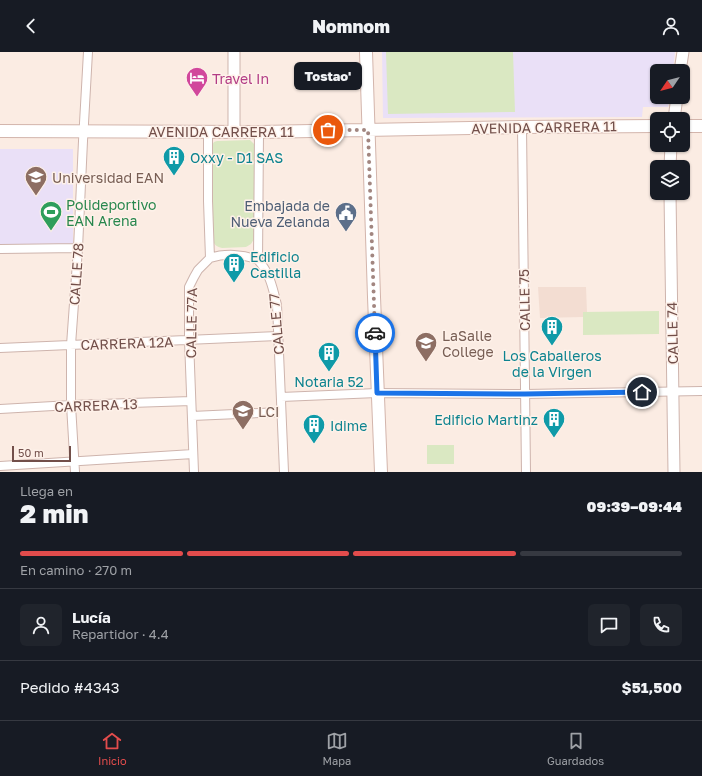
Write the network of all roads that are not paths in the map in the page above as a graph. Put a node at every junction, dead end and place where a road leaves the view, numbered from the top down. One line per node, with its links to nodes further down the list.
1 (88, 52): 12 (street, CALLE 78)
2 (234, 52): 13 (street)
3 (366, 52): 10 (main road)
4 (683, 52): 5 (street)
5 (681, 64)
6 (650, 126): 9 (main road, AVENIDA CARRERA 11)
7 (690, 126): 8 (main road)
8 (702, 126)
9 (522, 127): 10 (main road, AVENIDA CARRERA 11); 28 (street, CALLE 75)
10 (368, 130): 15 (main road, AVENIDA CARRERA 11); 27 (main road)
11 (0, 131): 12 (main road, AVENIDA CARRERA 11)
12 (83, 131): 14 (main road, AVENIDA CARRERA 11); 17 (street, CALLE 78)
13 (234, 131): 14 (main road, AVENIDA CARRERA 11); 15 (main road, AVENIDA CARRERA 11)
14 (208, 132): 19 (street)
15 (259, 132): 20 (street)
16 (670, 200): 25 (street, CALLE 74)
17 (78, 248): 18 (street); 23 (street, CALLE 78)
18 (0, 249)
19 (210, 258): 20 (street); 22 (street, CALLE 77A)
20 (258, 260): 21 (street, CALLE 77)
21 (278, 336): 22 (street, CARRERA 12A); 29 (street, CALLE 77)
22 (189, 340): 23 (street, CARRERA 12A); 30 (street, CALLE 77A)
23 (71, 345): 24 (street, CARRERA 12A); 31 (street, CALLE 78)
24 (0, 348)
25 (673, 391): 26 (street); 28 (street); 43 (street, CALLE 74)
26 (702, 391)
27 (377, 393): 28 (street); 29 (street); 41 (main road)
28 (525, 394): 42 (street, CALLE 75)
29 (280, 397): 33 (street, CALLE 77)
30 (191, 401): 31 (street, CARRERA 13); 34 (street, CALLE 77A)
31 (71, 405): 32 (street, CARRERA 13); 36 (street, CALLE 78)
32 (0, 409)
33 (281, 412): 34 (street); 40 (street, CALLE 77)
34 (192, 416): 35 (street, CALLE 77A)
35 (193, 454): 36 (street); 39 (street, CALLE 77A)
36 (74, 461): 37 (street); 38 (street, CALLE 78)
37 (0, 466)
38 (75, 472)
39 (194, 472)
40 (284, 472)
41 (381, 472)
42 (526, 472)
43 (674, 472)

